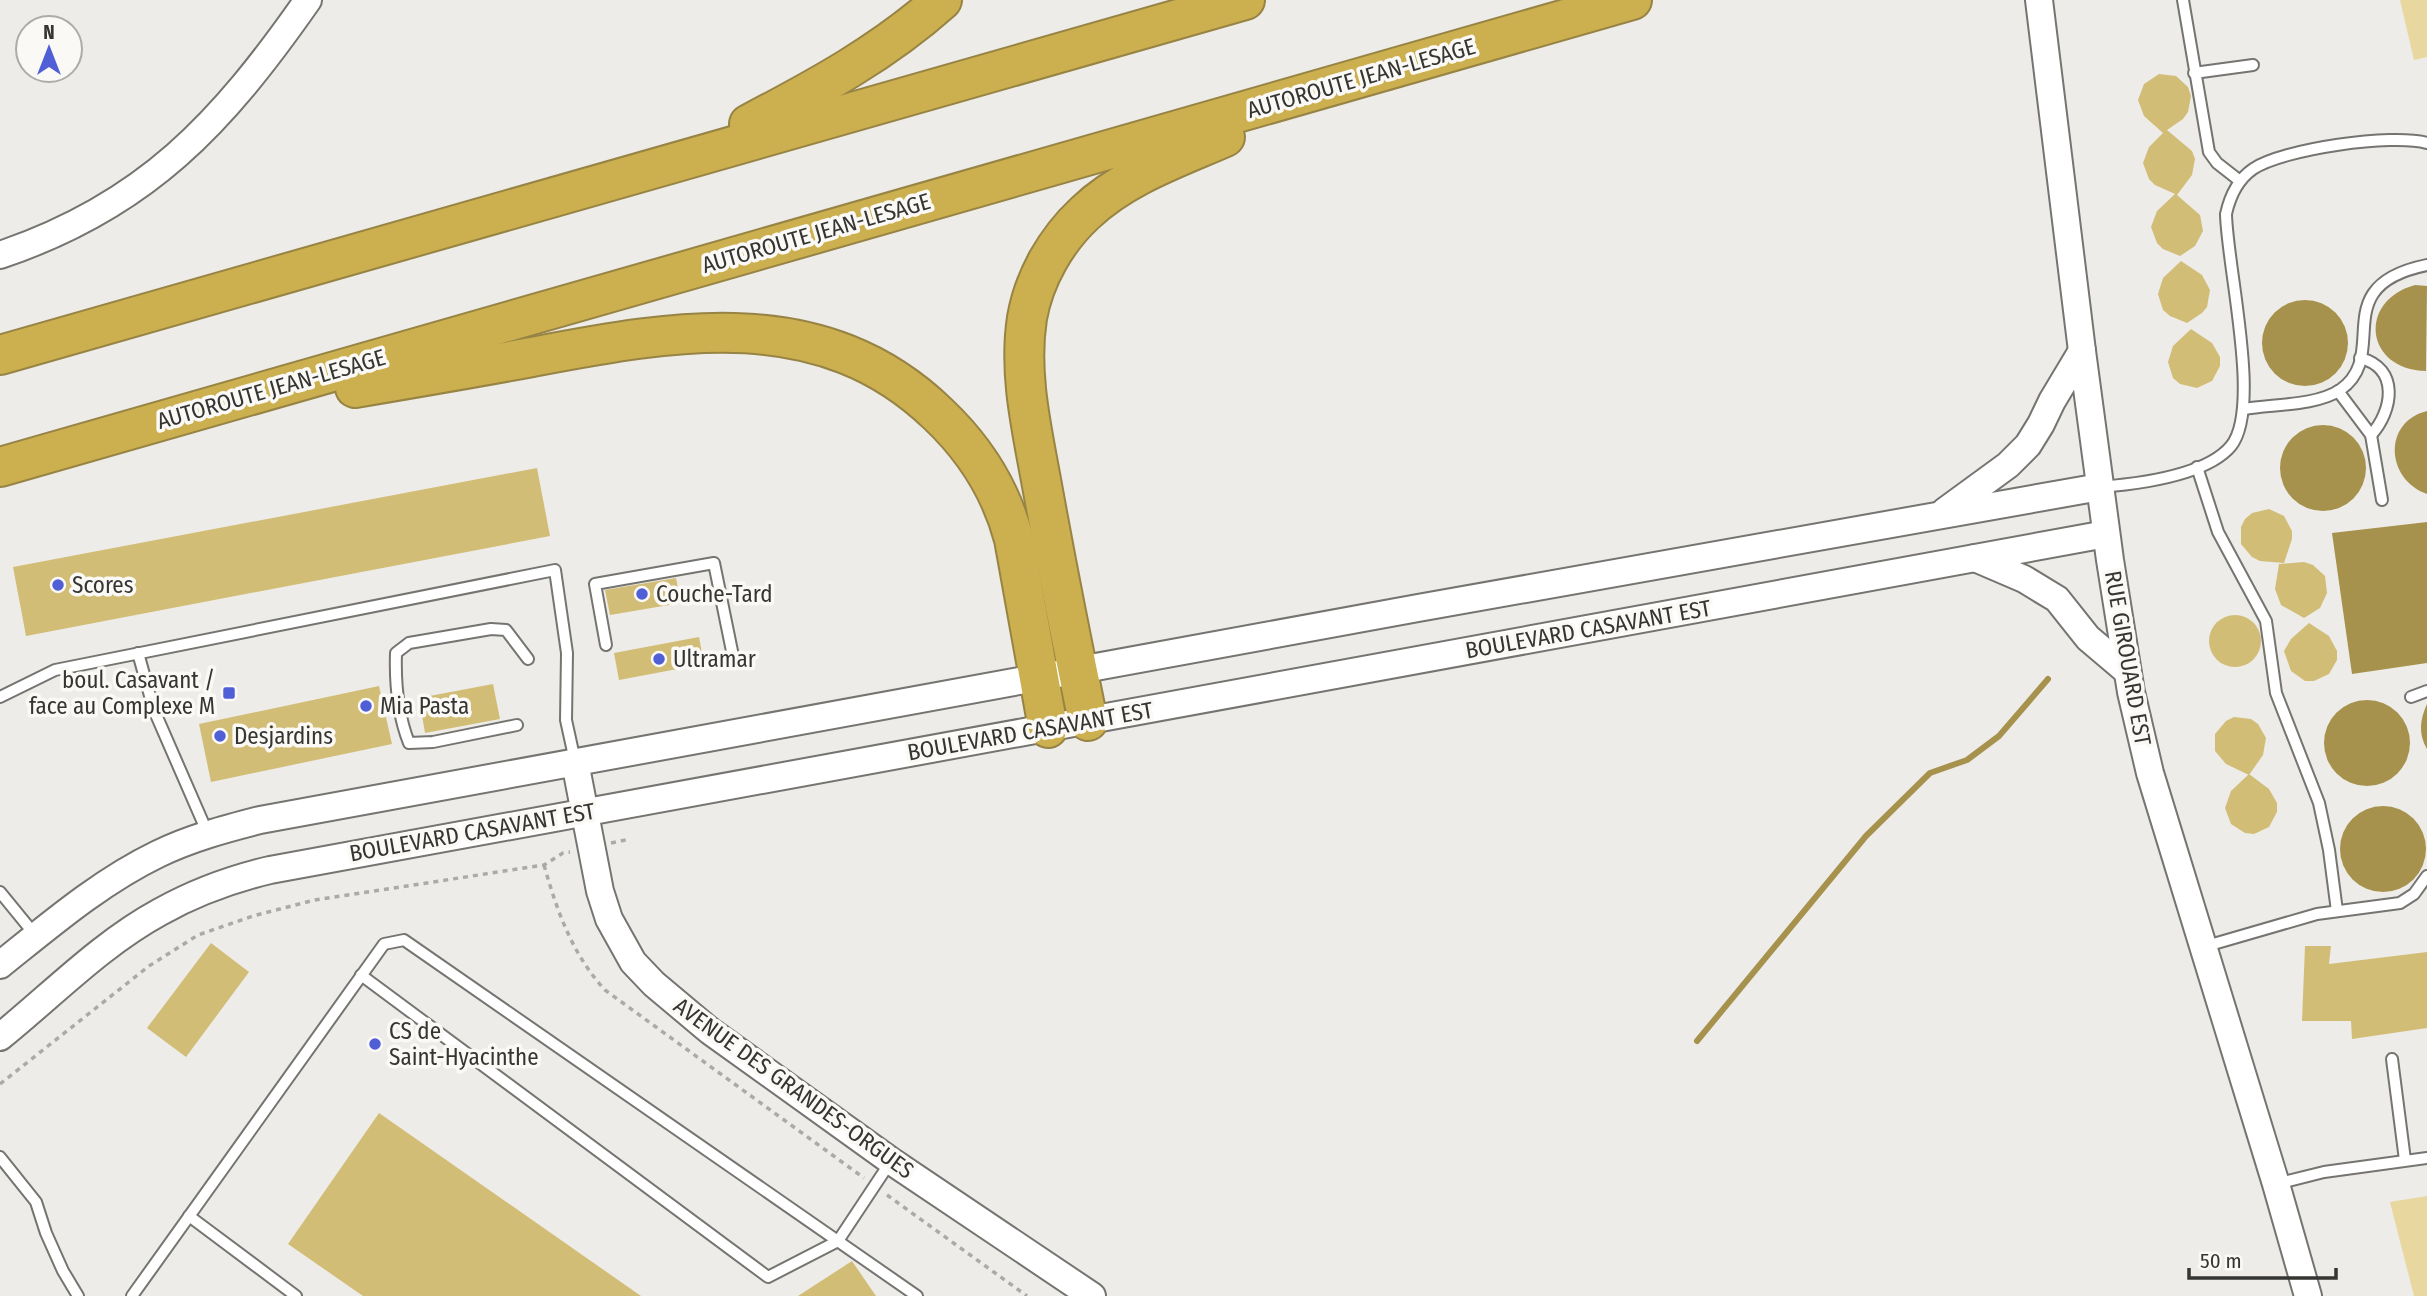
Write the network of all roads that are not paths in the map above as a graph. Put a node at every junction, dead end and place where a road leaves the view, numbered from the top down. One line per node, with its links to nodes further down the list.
1 (308, 0): 13 (street)
2 (942, 0): 11 (highway)
3 (1245, 0): 11 (highway)
4 (1632, 0): 9 (highway, AUTOROUTE JEAN-LESAGE)
5 (2039, 0): 15 (street, RUE GIROUARD EST)
6 (2183, 0): 8 (lane)
7 (2253, 65): 8 (lane)
8 (2194, 73): 12 (lane)
9 (1345, 83): 20 (highway, AUTOROUTE JEAN-LESAGE); 33 (highway)
10 (2427, 144): 12 (lane)
11 (679, 162): 16 (highway)
12 (2240, 181): 19 (lane)
13 (0, 255)
14 (2427, 265): 17 (lane)
15 (2082, 351): 24 (street, RUE GIROUARD EST); 26 (street)
16 (0, 355)
17 (2360, 358): 18 (lane); 21 (lane)
18 (2338, 391): 19 (lane); 21 (lane)
19 (2244, 409): 23 (lane)
20 (155, 422): 22 (highway, AUTOROUTE JEAN-LESAGE); 35 (highway)
21 (2371, 435): 25 (lane)
22 (0, 467)
23 (2197, 467): 24 (lane); 47 (lane)
24 (2100, 487): 26 (street); 27 (street, RUE GIROUARD EST)
25 (2382, 500)
26 (1941, 514): 33 (street)
27 (2106, 534): 28 (street, BOULEVARD CASAVANT EST); 34 (street, RUE GIROUARD EST)
28 (1975, 558): 34 (street); 39 (street, BOULEVARD CASAVANT EST)
29 (606, 645): 32 (lane)
30 (138, 653): 37 (lane); 42 (lane); 44 (lane)
31 (528, 659): 40 (lane)
32 (734, 661)
33 (1078, 670): 35 (street); 39 (highway)
34 (2127, 671): 49 (street, RUE GIROUARD EST)
35 (1038, 678): 41 (highway); 42 (street)
36 (2427, 691): 38 (lane)
37 (0, 697)
38 (2411, 697)
39 (1088, 721): 41 (street, BOULEVARD CASAVANT EST)
40 (517, 726)
41 (1048, 728): 43 (street, BOULEVARD CASAVANT EST)
42 (575, 762): 43 (street, AVENUE DES GRANDES-ORGUES); 44 (street)
43 (585, 812): 52 (street, BOULEVARD CASAVANT EST); 57 (street, AVENUE DES GRANDES-ORGUES)
44 (208, 834): 48 (street)
45 (2427, 876): 47 (lane)
46 (0, 892): 48 (lane)
47 (2337, 911): 49 (lane)
48 (36, 936): 50 (street)
49 (2203, 947): 58 (street, RUE GIROUARD EST)
50 (0, 965)
51 (361, 975): 59 (lane); 60 (lane); 60 (lane)
52 (0, 1037)
53 (2392, 1059): 56 (lane)
54 (0, 1157): 61 (lane)
55 (2427, 1158): 56 (lane)
56 (2405, 1160): 58 (lane)
57 (891, 1161): 60 (lane); 65 (street, AVENUE DES GRANDES-ORGUES)
58 (2277, 1184): 66 (street, RUE GIROUARD EST)
59 (190, 1216): 62 (lane); 63 (lane)
60 (838, 1241): 64 (lane)
61 (78, 1296)
62 (132, 1296)
63 (296, 1296)
64 (918, 1296)
65 (1092, 1296)
66 (2308, 1296)

